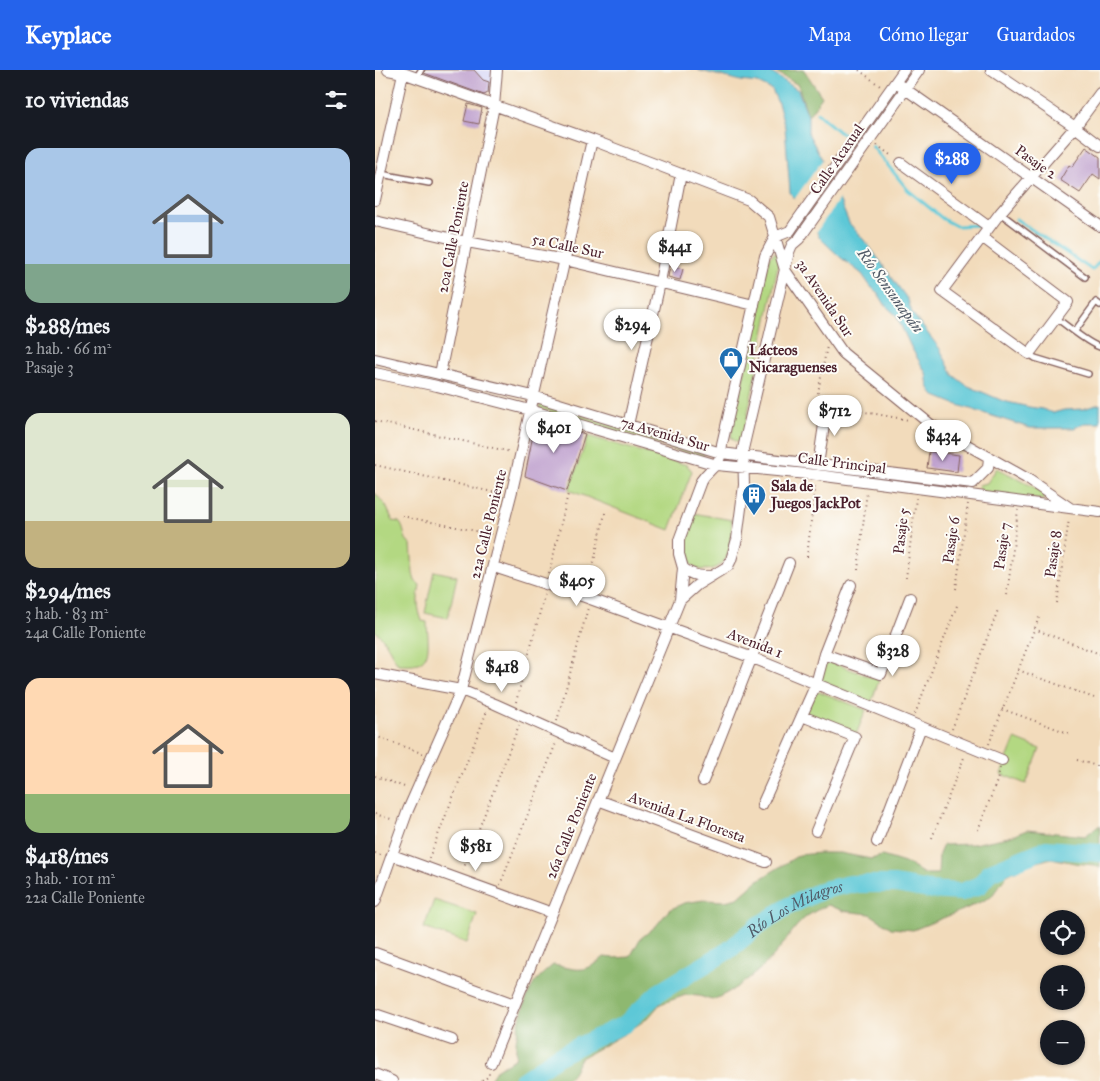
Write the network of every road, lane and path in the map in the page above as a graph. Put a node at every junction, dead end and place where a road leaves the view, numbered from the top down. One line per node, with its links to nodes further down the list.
1 (388, 70): 7 (street, 3a Avenida Sur)
2 (497, 70): 13 (street, 20a Calle Poniente)
3 (859, 70): 11 (path)
4 (904, 70): 9 (street, Calle Acaxual)
5 (919, 70): 10 (street, Calle Acaxual)
6 (991, 70): 14 (street)
7 (403, 73): 8 (street, 3a Avenida Sur); 19 (street)
8 (419, 74): 13 (street, 3a Avenida Sur)
9 (895, 82): 10 (street); 11 (street, Calle Acaxual)
10 (905, 88): 15 (street, Calle Acaxual); 21 (street, Pasaje 2)
11 (888, 92): 28 (street, Calle Acaxual)
12 (1100, 93): 14 (street)
13 (494, 106): 16 (street, 3a Avenida Sur); 30 (street, 20a Calle Poniente)
14 (1075, 126): 17 (street); 21 (street)
15 (870, 139): 18 (path); 32 (street, Calle Acaxual)
16 (592, 140): 20 (street, 3a Avenida Sur); 31 (street, 22a Calle Poniente)
17 (1100, 146)
18 (901, 164): 27 (street)
19 (381, 174): 22 (lane); 23 (street)
20 (681, 174): 28 (street, 3a Avenida Sur); 34 (street)
21 (1032, 176): 24 (street); 26 (street, Pasaje 2)
22 (429, 183)
23 (375, 200)
24 (1000, 213): 27 (street); 33 (lane)
25 (375, 221): 30 (street, 5a Calle Sur)
26 (1100, 226)
27 (989, 227): 29 (street)
28 (775, 237): 32 (street, 3a Avenida Sur); 35 (street, 26a Calle Poniente)
29 (982, 238): 37 (street); 41 (street)
30 (467, 242): 31 (street, 5a Calle Sur); 44 (street, 20a Calle Poniente)
31 (565, 260): 34 (street, 5a Calle Sur); 46 (street, 22a Calle Poniente)
32 (785, 270): 39 (street, 3a Avenida Sur); 55 (street)
33 (1085, 277)
34 (660, 282): 35 (street, 5a Calle Sur); 52 (street)
35 (754, 305): 53 (street, 26a Calle Poniente)
36 (1100, 305): 38 (lane)
37 (1056, 318): 38 (lane); 41 (street)
38 (1075, 331): 40 (lane)
39 (829, 333): 47 (path); 56 (street, 3a Avenida Sur)
40 (1100, 347)
41 (1029, 354): 45 (lane)
42 (375, 359): 44 (street, 7a Avenida Sur)
43 (375, 373): 49 (street, 7a Avenida Sur)
44 (440, 374): 46 (street, 7a Avenida Sur)
45 (1088, 374)
46 (533, 396): 49 (street, 22a Calle Poniente); 52 (street, 7a Avenida Sur)
47 (816, 403)
48 (827, 405): 51 (path); 60 (street)
49 (530, 410): 54 (street, 22a Calle Poniente); 58 (street, 7a Avenida Sur)
50 (375, 420): 54 (path)
51 (911, 420)
52 (628, 426): 53 (street, 7a Avenida Sur)
53 (721, 453): 55 (street, 7a Avenida Sur); 58 (street, 26a Calle Poniente)
54 (521, 454): 65 (street, 22a Calle Poniente)
55 (742, 455): 59 (street); 60 (street, Calle Principal)
56 (989, 458): 62 (street); 68 (street, 3a Avenida Sur)
57 (375, 465): 65 (path)
58 (717, 465): 59 (street, 7a Avenida Sur); 76 (street, 26a Calle Poniente)
59 (743, 467): 60 (street, Calle Principal); 78 (street, 26a Calle Poniente)
60 (817, 470): 61 (street, Calle Principal); 62 (street, Calle Principal); 73 (path)
61 (868, 481): 63 (street, Calle Principal); 77 (path)
62 (973, 483): 66 (street)
63 (917, 487): 66 (street, Calle Principal); 79 (path, Pasaje 5)
64 (568, 494): 80 (path)
65 (511, 496): 72 (street, 22a Calle Poniente)
66 (974, 496): 67 (street, Calle Principal); 82 (path, Pasaje 6)
67 (1019, 501): 68 (street, Calle Principal); 83 (path, Pasaje 7)
68 (1070, 508): 70 (street, Calle Principal); 88 (path, Pasaje 8)
69 (606, 509): 84 (path)
70 (1100, 512)
71 (402, 516): 72 (path)
72 (501, 536): 75 (street, 22a Calle Poniente)
73 (807, 557)
74 (789, 563): 95 (street)
75 (494, 567): 80 (street, Avenida 1); 99 (street, 22a Calle Poniente)
76 (683, 568): 78 (street); 86 (street, 26a Calle Poniente)
77 (858, 570)
78 (715, 575): 86 (street, 26a Calle Poniente)
79 (906, 578)
80 (547, 584): 84 (street, Avenida 1); 103 (path)
81 (851, 585): 93 (street)
82 (956, 588)
83 (1007, 595)
84 (588, 598): 91 (street, Avenida 1); 106 (path)
85 (910, 598): 93 (street)
86 (680, 600): 91 (street, 26a Calle Poniente)
87 (958, 603): 105 (path)
88 (1057, 603)
89 (998, 610): 109 (path)
90 (1040, 615): 92 (path)
91 (668, 627): 95 (street, Avenida 1); 113 (street, 26a Calle Poniente)
92 (1034, 629): 94 (path); 96 (path)
93 (824, 654): 98 (street)
94 (1100, 654)
95 (753, 658): 98 (street, Avenida 1); 118 (street)
96 (1018, 670): 100 (path); 102 (path)
97 (375, 674): 99 (street)
98 (816, 684): 104 (street); 105 (street, Avenida 1)
99 (461, 690): 101 (street); 112 (street, 22a Calle Poniente)
100 (1097, 699)
101 (491, 702): 103 (street); 130 (path)
102 (1002, 709): 107 (path); 111 (path)
103 (518, 714): 106 (street); 131 (path)
104 (802, 716): 121 (street); 125 (street)
105 (916, 725): 109 (street, Avenida 1); 127 (street)
106 (557, 732): 113 (street); 132 (path)
107 (1071, 734)
108 (375, 736): 112 (path)
109 (949, 738): 110 (street, Avenida 1)
110 (968, 746): 111 (street, Avenida 1); 126 (path)
111 (985, 753): 114 (street, Avenida 1)
112 (431, 757): 119 (street, 22a Calle Poniente)
113 (615, 758): 120 (street, 26a Calle Poniente)
114 (1002, 760): 124 (path)
115 (1077, 760): 116 (path)
116 (1100, 767)
117 (375, 776): 119 (path)
118 (703, 781)
119 (416, 791): 123 (street, 22a Calle Poniente)
120 (598, 800): 129 (street, Avenida La Floresta); 134 (street, 26a Calle Poniente)
121 (762, 805)
122 (375, 814): 123 (path)
123 (403, 824): 128 (street, 22a Calle Poniente)
124 (978, 830)
125 (816, 831)
126 (932, 838)
127 (877, 842)
128 (392, 855): 130 (street); 133 (street, 22a Calle Poniente)
129 (766, 862)
130 (425, 867): 131 (street)
131 (459, 879): 132 (street)
132 (497, 893): 134 (street)
133 (375, 900)
134 (552, 913): 136 (street, 26a Calle Poniente)
135 (375, 953): 136 (street)
136 (514, 1004): 139 (street, 26a Calle Poniente)
137 (375, 1014): 138 (street)
138 (452, 1040)
139 (491, 1063)
140 (375, 1074): 141 (street)
141 (392, 1081)

